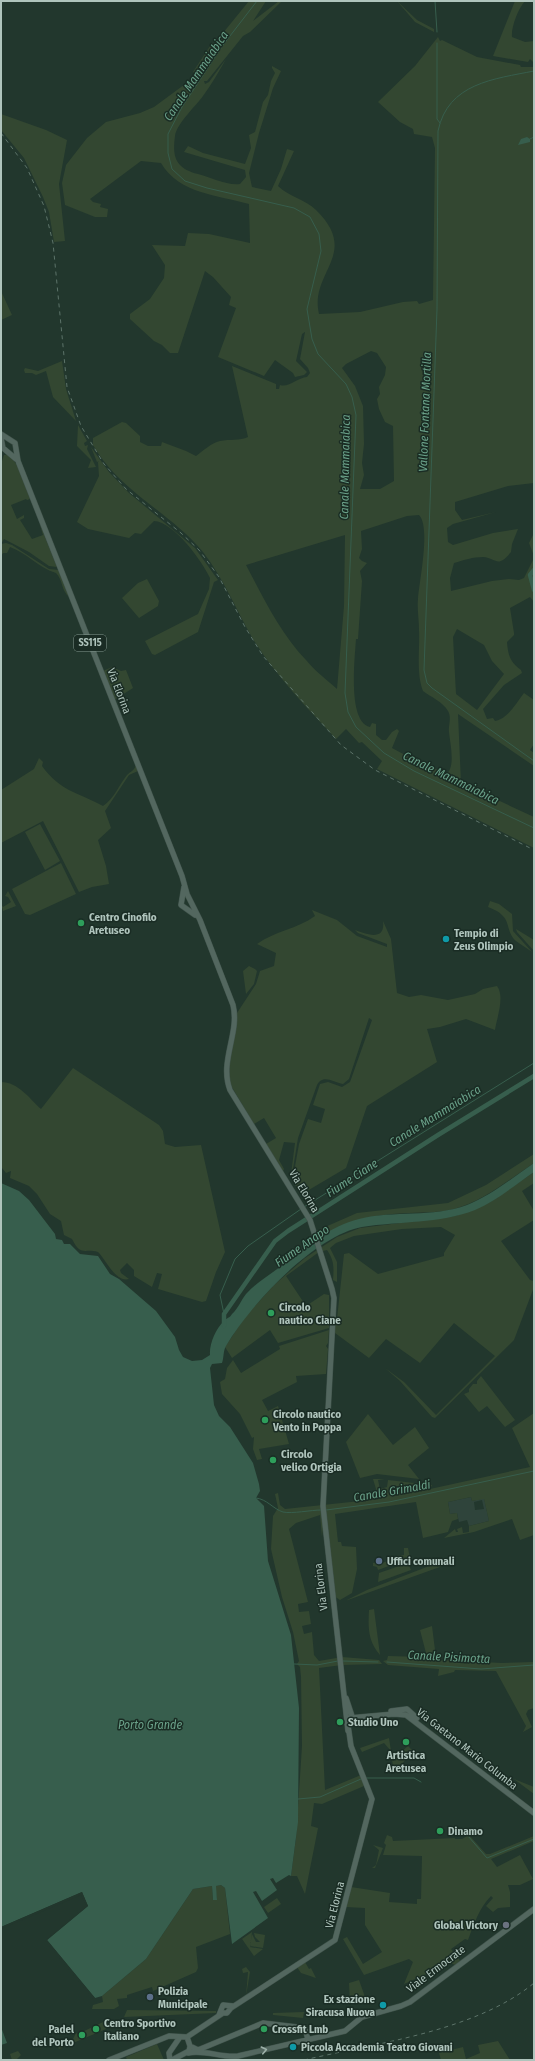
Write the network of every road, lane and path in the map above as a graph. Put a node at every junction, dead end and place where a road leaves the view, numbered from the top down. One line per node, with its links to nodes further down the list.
1 (1, 434): 2 (main road)
2 (8, 438): 3 (main road); 4 (main road)
3 (2, 440): 5 (main road)
4 (14, 447): 5 (main road); 6 (main road, Via Elorina)
5 (8, 451): 6 (main road)
6 (18, 461): 7 (main road, Via Elorina / SS115)
7 (184, 884): 8 (main road); 9 (main road, Via Elorina)
8 (182, 898): 9 (main road); 10 (main road)
9 (190, 901): 10 (main road); 11 (main road, Via Elorina)
10 (185, 908): 11 (main road)
11 (202, 928): 13 (main road, Via Elorina)
12 (406, 1713): 13 (main road, Via Gaetano Mario Columba); 14 (main road, Via Gaetano Mario Columba); 15 (main road, Via Gaetano Mario Columba)
13 (350, 1716): 18 (main road, Via Elorina)
14 (534, 1810)
15 (534, 1813)
16 (534, 1910): 19 (main road, Viale Ermocrate)
17 (180, 2037): 18 (main road); 25 (main road); 26 (main road)
18 (187, 2037): 20 (main road)
19 (311, 2039): 21 (main road); 23 (main road, one-way to 19)
20 (190, 2046): 22 (main road); 24 (main road)
21 (207, 2046): 22 (main road); 23 (main road)
22 (198, 2051): 23 (main road); 24 (main road)
23 (207, 2053)
24 (187, 2054): 26 (main road); 27 (main road)
25 (109, 2060)
26 (171, 2060)
27 (185, 2060)

